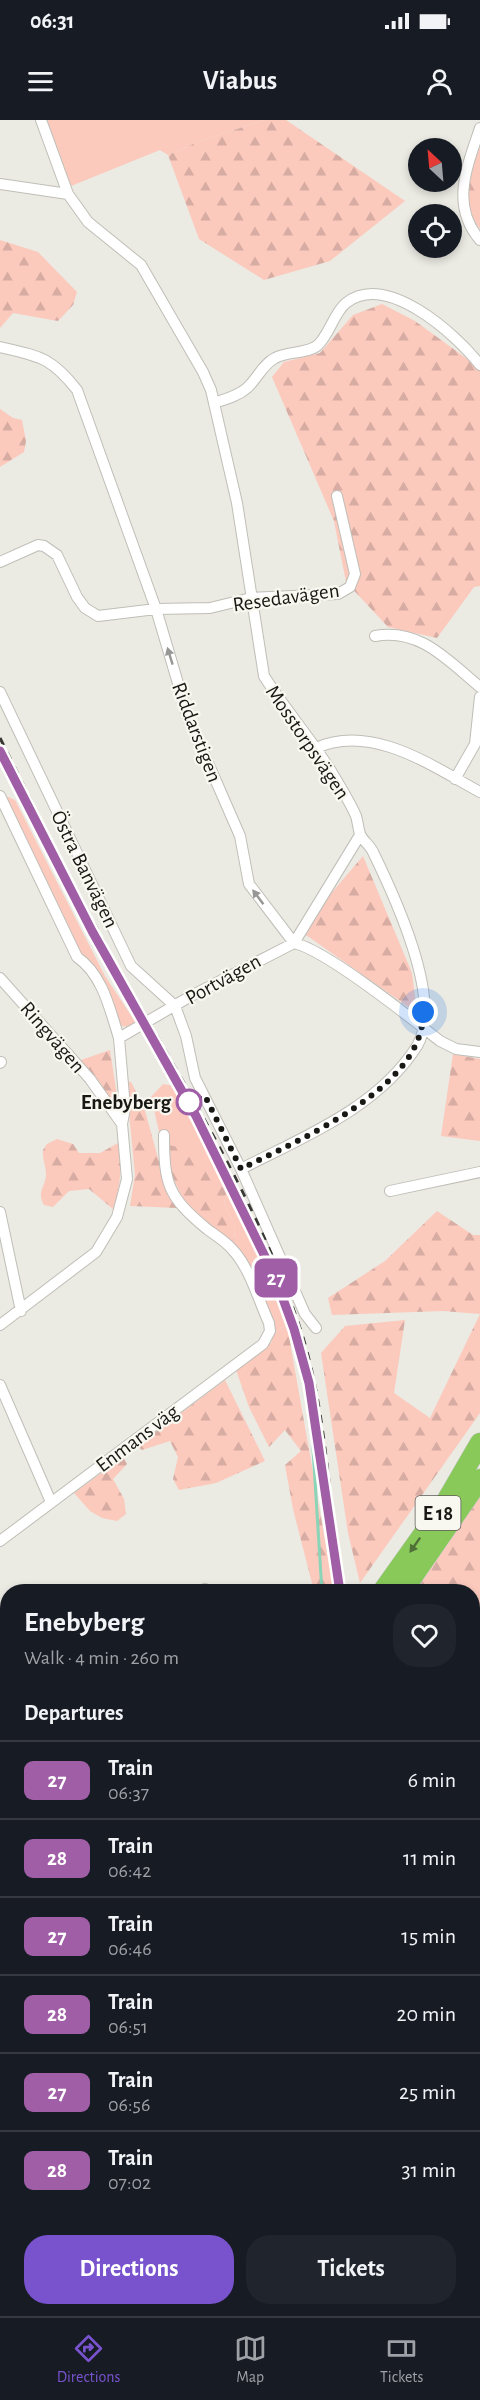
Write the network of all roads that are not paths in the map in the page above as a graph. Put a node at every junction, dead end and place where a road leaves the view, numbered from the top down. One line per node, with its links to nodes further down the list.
1 (41, 120): 4 (street, Mosstorpsvägen)
2 (480, 128): 5 (street)
3 (0, 184): 4 (street)
4 (69, 194): 8 (street, Mosstorpsvägen)
5 (480, 240)
6 (0, 347): 12 (street, Riddarstigen)
7 (480, 365): 8 (street)
8 (214, 403): 11 (street, Mosstorpsvägen)
9 (337, 496): 11 (street, Resedavägen)
10 (0, 562): 12 (street, Resedavägen)
11 (251, 598): 12 (street, Resedavägen); 17 (street, Mosstorpsvägen)
12 (156, 609): 22 (street, Riddarstigen, one-way to 12)
13 (375, 636): 14 (street)
14 (480, 687)
15 (0, 692): 24 (street, Östra Banvägen)
16 (480, 697): 18 (street)
17 (316, 748): 18 (street); 21 (street, Mosstorpsvägen)
18 (455, 779): 19 (street)
19 (480, 792)
20 (0, 795): 26 (street)
21 (360, 835): 22 (street); 25 (street, Mosstorpsvägen)
22 (294, 943): 24 (street, Portvägen); 25 (street, Riddarstigen)
23 (0, 978): 28 (street, Ringvägen)
24 (175, 1006): 26 (street, Portvägen); 30 (street, Östra Banvägen)
25 (424, 1029): 27 (street, Riddarstigen); 30 (street)
26 (119, 1038): 28 (street)
27 (480, 1052)
28 (122, 1124): 34 (street)
29 (164, 1135): 40 (street, Enmans väg)
30 (241, 1169): 36 (street, Östra Banvägen)
31 (480, 1172): 32 (street)
32 (390, 1191)
33 (0, 1212): 34 (street)
34 (21, 1311): 35 (street)
35 (0, 1325)
36 (316, 1328)
37 (0, 1385): 40 (street)
38 (480, 1443): 42 (highway, E 18, one-way to 42)
39 (480, 1479): 43 (highway, E 18)
40 (51, 1502): 41 (street, Enmans väg)
41 (0, 1541)
42 (394, 1584)
43 (394, 1584)

